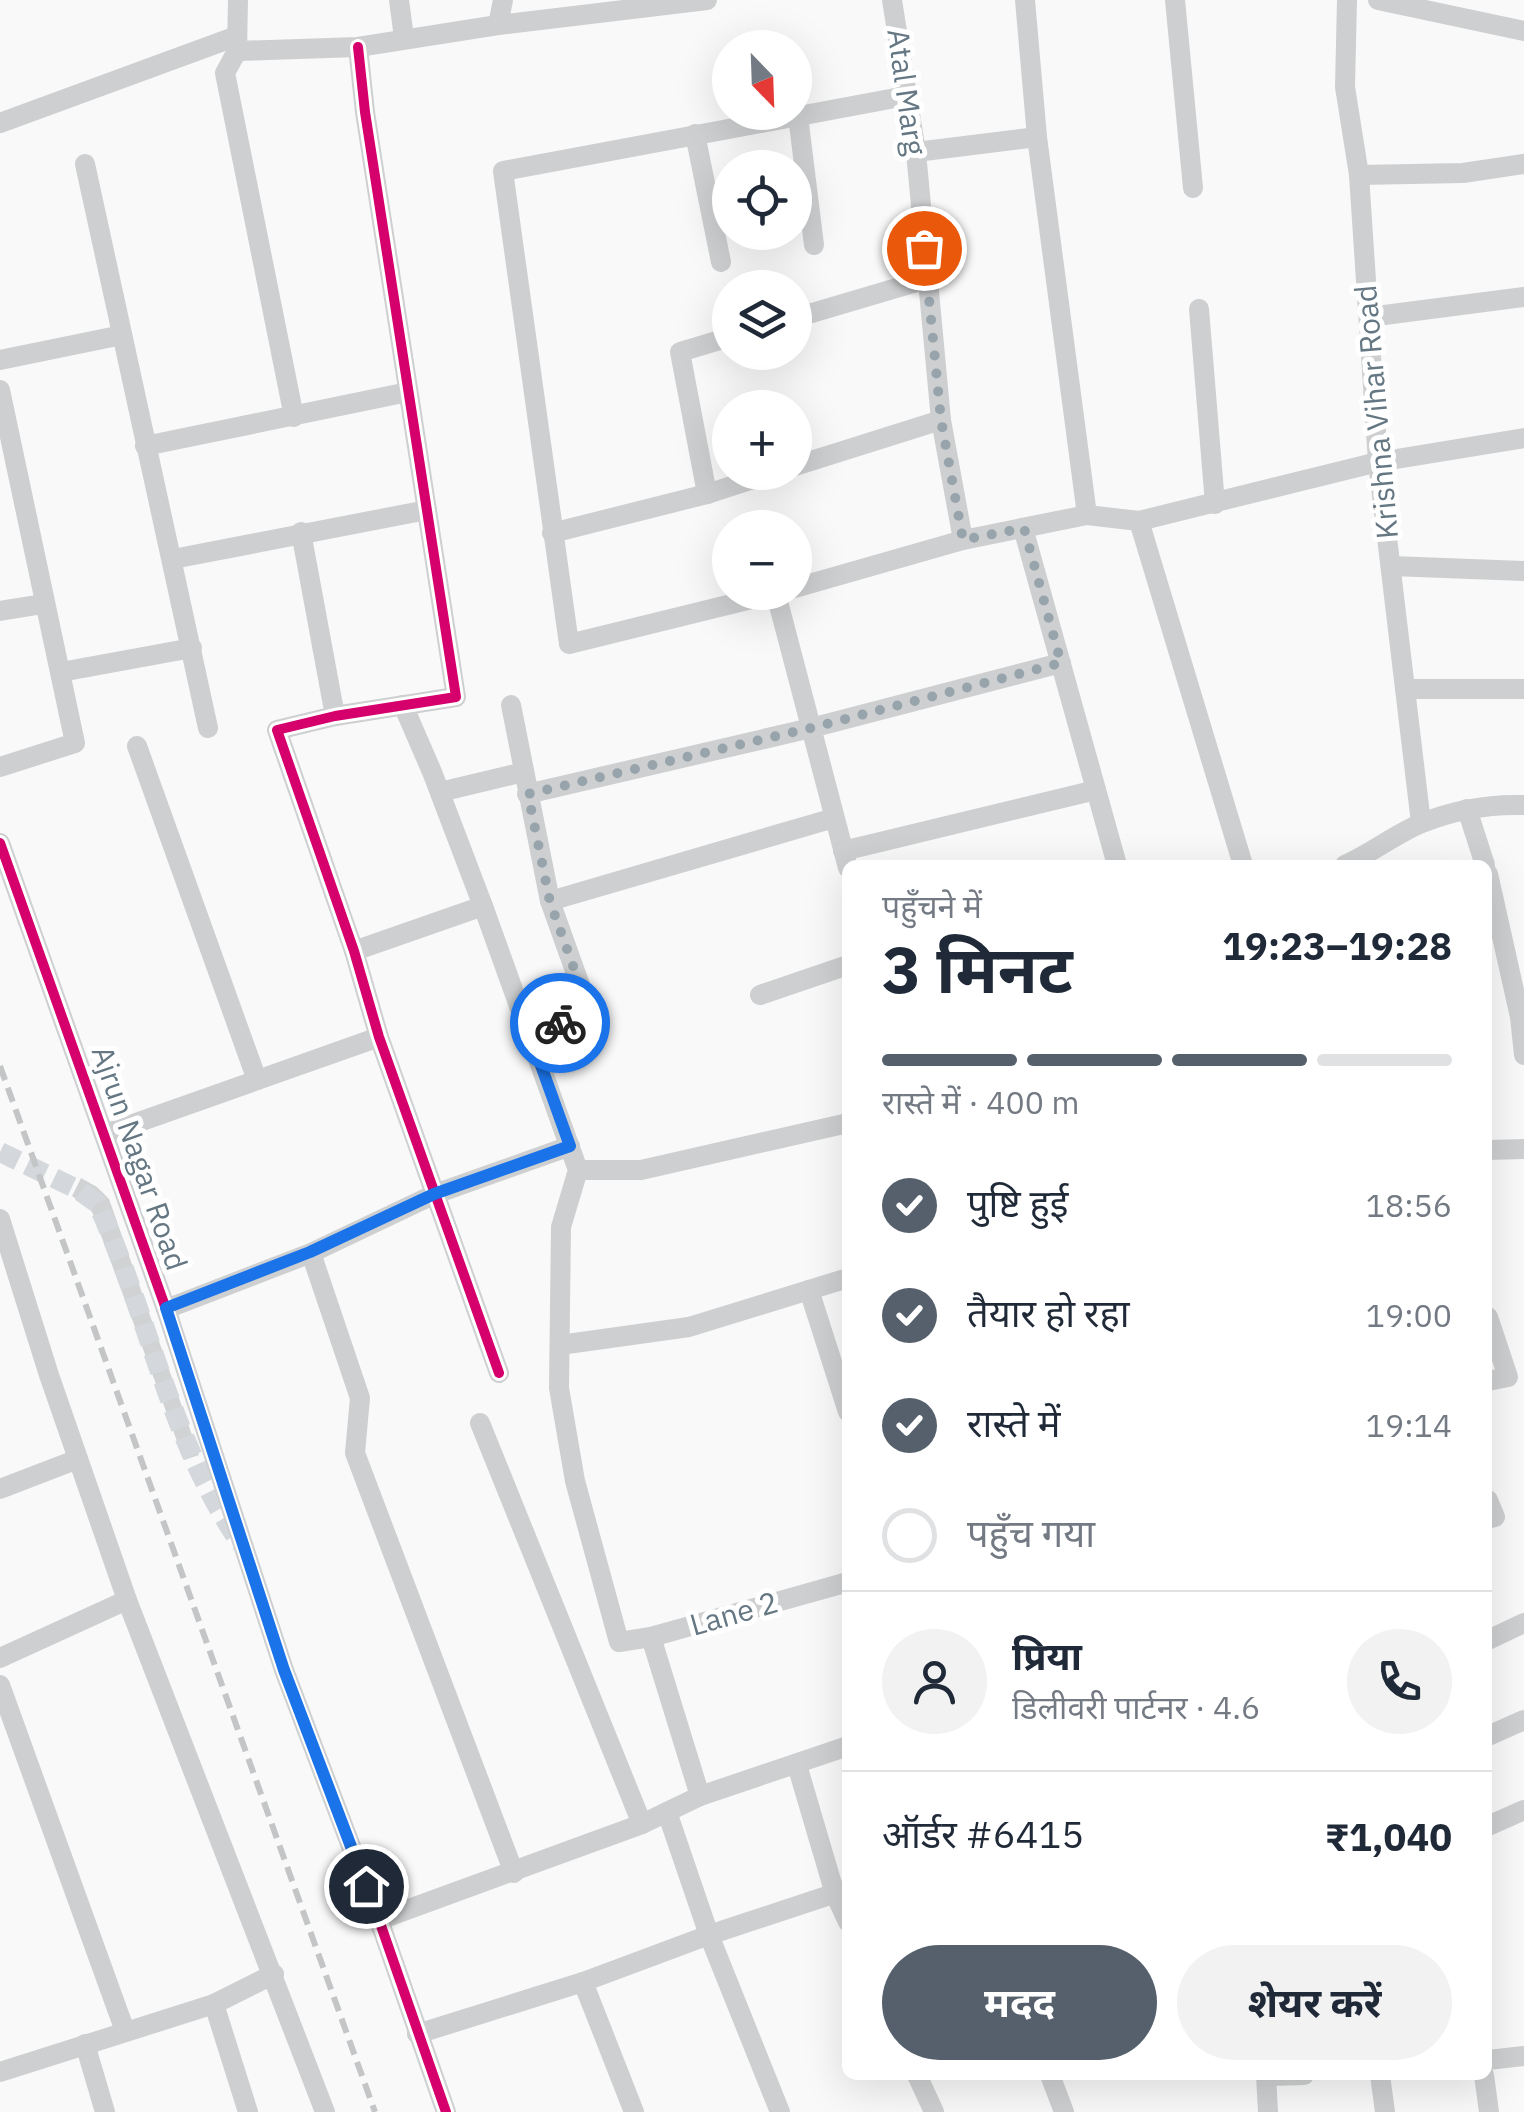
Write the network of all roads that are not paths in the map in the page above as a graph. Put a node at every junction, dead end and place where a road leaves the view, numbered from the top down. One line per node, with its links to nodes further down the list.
1 (238, 0): 14 (street)
2 (399, 0): 13 (street)
3 (502, 0): 11 (street)
4 (706, 0): 10 (street)
5 (892, 0): 16 (street, Atal Marg)
6 (1025, 0): 22 (street)
7 (1176, 0): 27 (street)
8 (1347, 0): 26 (street, Krishna Vihar Road)
9 (1378, 0): 12 (street)
10 (646, 4): 11 (street)
11 (498, 24): 13 (street)
12 (1524, 32)
13 (404, 38): 15 (street)
14 (237, 44): 15 (street); 18 (street); 40 (street)
15 (358, 47): 39 (street)
16 (906, 96): 17 (street); 23 (street, Atal Marg)
17 (812, 113)
18 (0, 123)
19 (718, 130): 21 (street)
20 (800, 130): 28 (street)
21 (695, 134): 29 (street); 54 (street)
22 (1037, 137): 23 (street); 50 (street)
23 (916, 152): 30 (street, Atal Marg)
24 (85, 164): 35 (street)
25 (1524, 164): 26 (street)
26 (1359, 175): 34 (street, Krishna Vihar Road)
27 (1192, 188)
28 (814, 245)
29 (721, 262)
30 (927, 279): 33 (street); 41 (street, Atal Marg)
31 (1524, 297): 34 (street)
32 (1199, 309): 48 (street)
33 (812, 313)
34 (1369, 317): 45 (street, Krishna Vihar Road)
35 (122, 335): 37 (street); 43 (street)
36 (712, 342): 47 (street)
37 (0, 360)
38 (0, 390): 60 (street)
39 (408, 392): 40 (street); 49 (street)
40 (294, 418): 43 (street)
41 (941, 420): 44 (street); 55 (street, Atal Marg)
42 (1524, 438): 45 (street)
43 (145, 446): 56 (street)
44 (812, 461)
45 (1378, 462): 48 (street); 57 (street, Krishna Vihar Road)
46 (719, 490): 47 (street)
47 (707, 494): 54 (street)
48 (1216, 504): 51 (street)
49 (427, 510): 53 (street); 69 (street)
50 (1087, 516): 51 (street); 52 (street)
51 (1139, 521): 87 (street)
52 (1024, 528): 55 (street); 65 (street)
53 (301, 532): 56 (street); 71 (street)
54 (552, 533): 61 (street)
55 (963, 540): 59 (street)
56 (174, 559): 64 (street)
57 (1390, 566): 58 (street); 67 (street, Krishna Vihar Road)
58 (1524, 571)
59 (812, 583)
60 (44, 604): 63 (street); 66 (street)
61 (712, 609)
62 (782, 610): 73 (street)
63 (0, 611)
64 (192, 648): 66 (street); 72 (street)
65 (1061, 663): 73 (street); 77 (street)
66 (62, 672): 75 (street)
67 (1405, 689): 68 (street); 83 (street, Krishna Vihar Road)
68 (1524, 689)
69 (403, 705): 71 (street); 78 (street)
70 (511, 705): 76 (street)
71 (336, 716): 93 (street)
72 (208, 728)
73 (811, 728): 79 (street); 82 (street)
74 (137, 746): 100 (street)
75 (0, 768)
76 (524, 772): 78 (street); 79 (street)
77 (1096, 790): 85 (street); 86 (street)
78 (440, 792): 92 (street)
79 (528, 794): 91 (street)
80 (1524, 805): 81 (street)
81 (1467, 810): 83 (street); 89 (street)
82 (834, 818): 85 (street); 91 (street)
83 (1421, 823): 88 (street)
84 (0, 844): 102 (street, Ajrun Nagar Road)
85 (845, 860)
86 (1116, 860)
87 (1241, 860)
88 (1356, 860)
89 (1483, 860)
90 (1492, 891): 96 (street)
91 (550, 902): 97 (street)
92 (483, 906): 93 (street); 97 (street)
93 (354, 951): 98 (street)
94 (842, 967): 95 (street)
95 (760, 994)
96 (1522, 1017): 99 (street)
97 (529, 1032): 103 (street)
98 (378, 1038): 100 (street); 107 (street)
99 (1524, 1055)
100 (257, 1080): 102 (street)
101 (842, 1125): 106 (street)
102 (106, 1134): 113 (street, Ajrun Nagar Road)
103 (570, 1146): 106 (street); 107 (street)
104 (1492, 1150): 105 (street)
105 (1524, 1150)
106 (578, 1170): 115 (street)
107 (434, 1194): 109 (street); 116 (street)
108 (0, 1219): 110 (street)
109 (310, 1252): 113 (street); 138 (street)
110 (8, 1266): 120 (street)
111 (842, 1280): 112 (street)
112 (809, 1290): 115 (street); 118 (street)
113 (166, 1308): 140 (street, Ajrun Nagar Road)
114 (1492, 1329): 117 (street)
115 (560, 1345): 125 (street, Lane 2)
116 (499, 1373)
117 (1492, 1380)
118 (842, 1393)
119 (480, 1423): 136 (street)
120 (78, 1458): 121 (street); 123 (street)
121 (0, 1489)
122 (842, 1584): 125 (street, Lane 2)
123 (127, 1600): 127 (street); 142 (street)
124 (1524, 1623): 126 (street)
125 (651, 1637): 133 (street)
126 (1492, 1638)
127 (0, 1658)
128 (0, 1685): 145 (street)
129 (1524, 1720): 130 (street)
130 (1492, 1734)
131 (842, 1748): 132 (street)
132 (798, 1766): 133 (street); 139 (street)
133 (700, 1796): 135 (street)
134 (1524, 1810): 137 (street)
135 (666, 1812): 136 (street); 141 (street)
136 (642, 1824): 138 (street)
137 (1492, 1824)
138 (514, 1873): 140 (street)
139 (841, 1892): 141 (street)
140 (379, 1920): 146 (street, Ajrun Nagar Road)
141 (709, 1934): 143 (street); 162 (street)
142 (274, 1974): 144 (street); 159 (street)
143 (583, 1982): 146 (street); 161 (street)
144 (214, 2004): 145 (street); 158 (street)
145 (126, 2032): 147 (street)
146 (418, 2034): 160 (street, Ajrun Nagar Road)
147 (84, 2044): 150 (street); 157 (street)
148 (1524, 2056): 149 (street)
149 (1492, 2060)
150 (0, 2072)
151 (919, 2080): 163 (street)
152 (1052, 2080): 164 (street)
153 (1266, 2080): 156 (street)
154 (1381, 2080): 166 (street)
155 (1485, 2080): 167 (street)
156 (1268, 2111): 165 (street)
157 (105, 2112)
158 (248, 2112)
159 (326, 2112)
160 (446, 2112)
161 (634, 2112)
162 (780, 2112)
163 (934, 2112)
164 (1064, 2112)
165 (1245, 2112)
166 (1385, 2112)
167 (1489, 2112)

